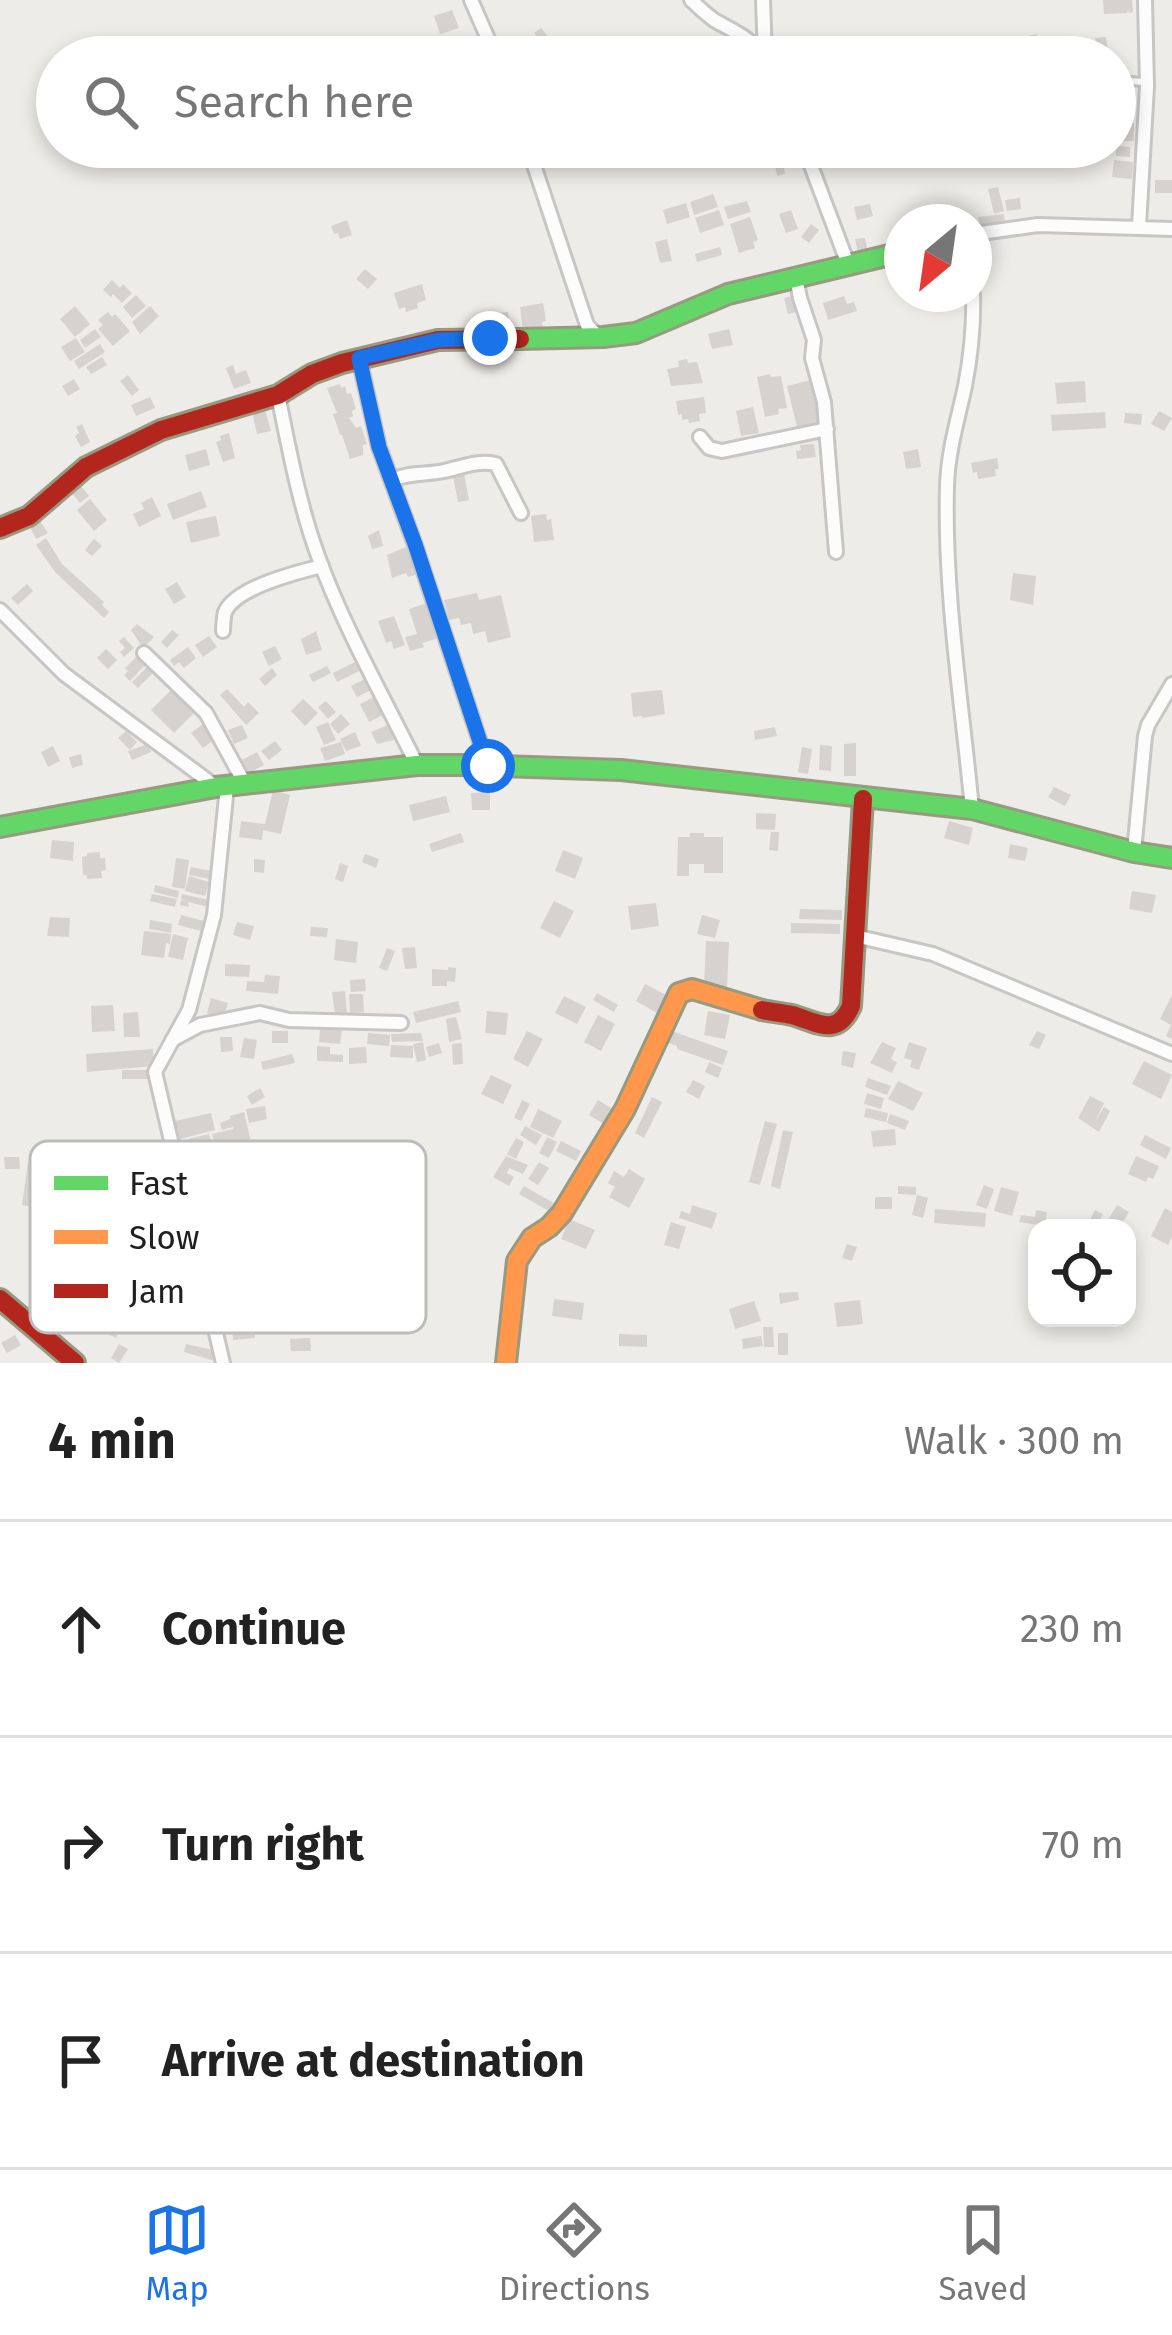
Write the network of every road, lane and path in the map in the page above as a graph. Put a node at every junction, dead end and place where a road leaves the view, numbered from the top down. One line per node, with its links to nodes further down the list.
1 (471, 0): 5 (street)
2 (691, 0): 6 (street)
3 (763, 0): 7 (street)
4 (1145, 0): 9 (street)
5 (487, 36)
6 (743, 36)
7 (764, 36)
8 (1136, 81): 9 (lane)
9 (1148, 82): 12 (street)
10 (535, 168): 19 (street)
11 (812, 168): 16 (street)
12 (1139, 226): 13 (street); 14 (street)
13 (1172, 229)
14 (992, 232)
15 (884, 256): 16 (street)
16 (848, 264): 17 (street)
17 (796, 277): 19 (street); 22 (street)
18 (973, 312): 37 (street)
19 (636, 333): 20 (street)
20 (359, 358): 21 (street); 24 (street)
21 (278, 394): 26 (street); 28 (street)
22 (827, 429): 23 (street); 27 (street)
23 (700, 437)
24 (392, 480): 25 (street); 34 (street)
25 (521, 513)
26 (0, 528)
27 (836, 552)
28 (322, 566): 30 (street); 33 (street)
29 (0, 610): 35 (street)
30 (223, 631)
31 (144, 653): 35 (street)
32 (1172, 684): 39 (street)
33 (417, 764): 34 (street); 35 (street)
34 (488, 766): 36 (street)
35 (229, 786): 38 (street); 43 (street)
36 (862, 799): 37 (street); 41 (street)
37 (973, 809): 39 (street)
38 (0, 827)
39 (1134, 852): 40 (street)
40 (1172, 859)
41 (854, 936): 44 (street); 52 (street)
42 (401, 1023): 43 (street)
43 (171, 1040): 45 (street)
44 (1172, 1054)
45 (170, 1141)
46 (0, 1300): 47 (street)
47 (30, 1328)
48 (36, 1333): 50 (street)
49 (216, 1333): 51 (street)
50 (65, 1360)
51 (223, 1363)
52 (506, 1363)

